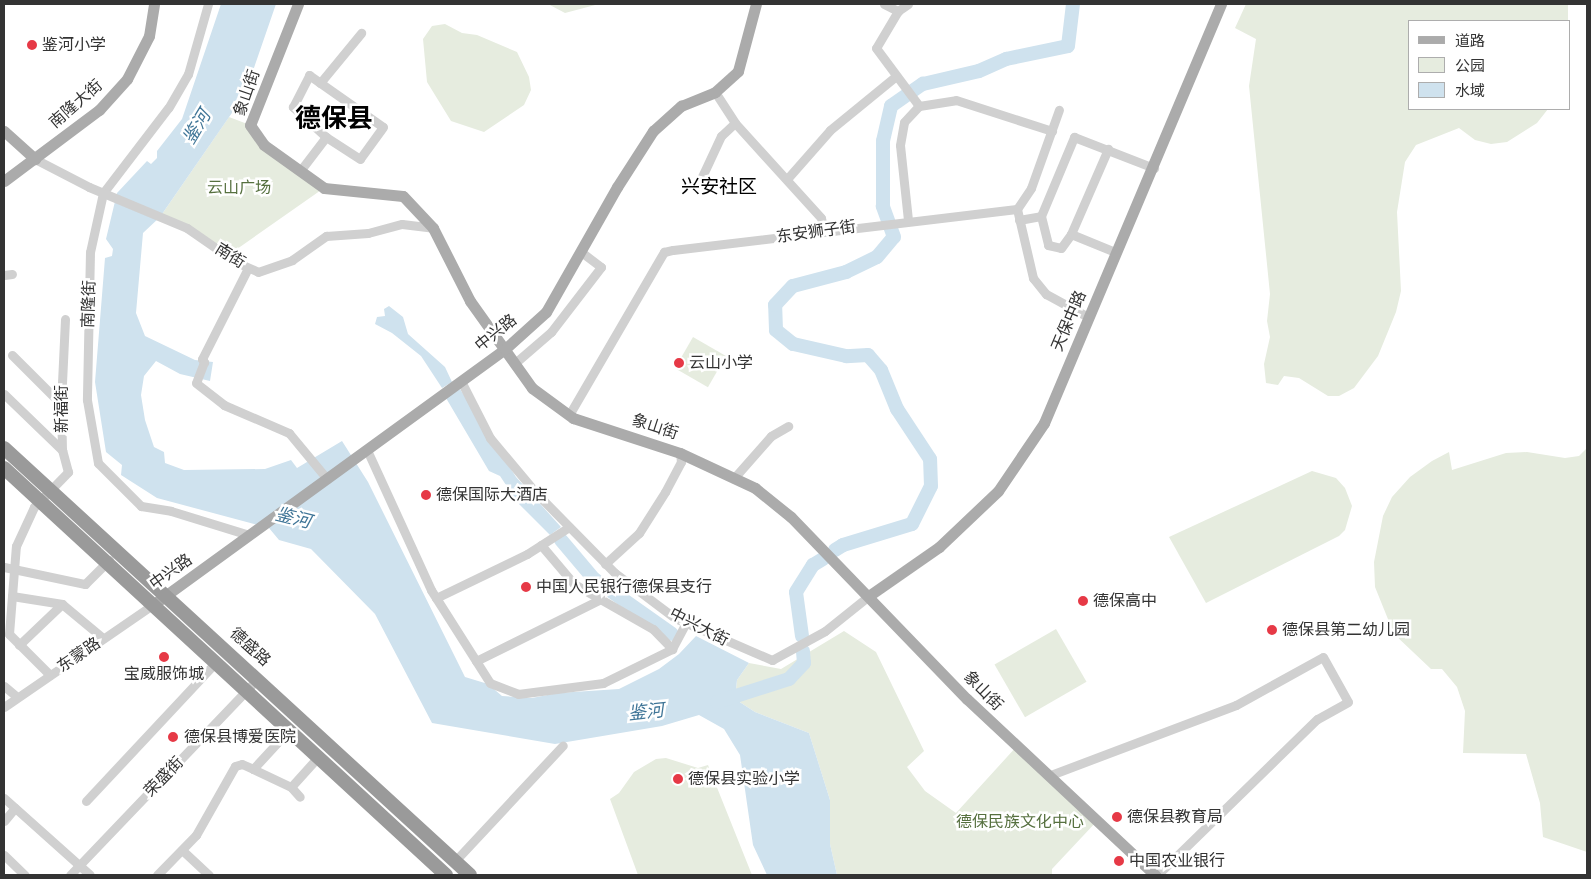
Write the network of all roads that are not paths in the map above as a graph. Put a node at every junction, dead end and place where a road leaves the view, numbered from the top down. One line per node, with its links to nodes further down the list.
1 (154, 4): 20 (main road, 南隆大街)
2 (208, 4): 26 (street, 南隆街)
3 (298, 4): 22 (main road, 象山街)
4 (756, 4): 12 (main road, 中兴路)
5 (884, 4): 8 (street)
6 (908, 4): 8 (street)
7 (1221, 4): 21 (main road, 天保中路)
8 (898, 10): 10 (street)
9 (361, 33): 11 (street)
10 (896, 76): 13 (street); 23 (street)
11 (320, 83): 18 (street); 18 (street)
12 (715, 92): 15 (street); 34 (main road, 中兴路)
13 (919, 106): 17 (street); 29 (street)
14 (1059, 110): 17 (street)
15 (735, 123): 23 (street); 25 (street)
16 (4, 131): 20 (main road)
17 (1052, 131): 27 (street)
18 (326, 137): 22 (street)
19 (1108, 149): 21 (street); 28 (street); 33 (street)
20 (35, 159): 24 (main road, 南隆大街); 26 (street, 南街)
21 (1154, 168): 35 (main road, 天保中路)
22 (300, 171): 31 (main road, 象山街)
23 (787, 179): 32 (street)
24 (4, 181)
25 (700, 181)
26 (103, 193): 36 (street, 南街); 57 (street, 南隆街)
27 (1017, 209): 29 (street, 东安狮子街); 30 (street)
28 (1041, 216): 30 (street); 33 (street)
29 (908, 220): 32 (street, 东安狮子街)
30 (1019, 220): 37 (street)
31 (433, 228): 36 (street, 南街); 39 (main road, 象山街)
32 (824, 231): 45 (street, 东安狮子街)
33 (1071, 234): 35 (street)
34 (581, 252): 39 (main road, 中兴路); 41 (street)
35 (1115, 252): 37 (main road, 天保中路)
36 (248, 268): 53 (street)
37 (1088, 317): 65 (main road, 天保中路)
38 (65, 319): 44 (street, 新福街)
39 (505, 348): 41 (main road, 象山街); 42 (main road, 中兴路)
40 (12, 355): 44 (street)
41 (515, 364): 45 (main road, 象山街)
42 (461, 381): 49 (main road, 中兴路); 56 (street, 中兴大街)
43 (4, 394): 48 (street)
44 (61, 404): 48 (street, 新福街)
45 (569, 415): 50 (main road, 象山街)
46 (788, 426): 52 (street)
47 (4, 448): 54 (highway, 德盛路)
48 (62, 450): 54 (street, 新福街)
49 (362, 453): 53 (main road, 中兴路); 67 (street)
50 (680, 453): 52 (main road, 象山街); 61 (street)
51 (4, 468): 55 (highway)
52 (734, 478): 65 (main road, 象山街)
53 (327, 479): 57 (main road, 中兴路)
54 (50, 490): 55 (street); 59 (highway, 德盛路)
55 (40, 501): 60 (highway); 63 (street)
56 (569, 527): 58 (street); 61 (street, 中兴大街)
57 (249, 536): 64 (main road, 中兴路)
58 (541, 545): 67 (street); 68 (street)
59 (118, 550): 60 (street); 64 (highway, 德盛路)
60 (107, 562): 63 (street); 70 (highway)
61 (606, 564): 71 (street, 中兴大街)
62 (4, 567): 63 (street)
63 (15, 569): 66 (street)
64 (166, 595): 70 (main road, 中兴路); 79 (highway, 德盛路)
65 (870, 595): 71 (street, 中兴大街); 88 (main road, 象山街)
66 (12, 596): 69 (street); 72 (street)
67 (436, 598): 76 (street)
68 (601, 599): 75 (street); 76 (street)
69 (62, 604): 73 (street); 74 (street)
70 (154, 604): 73 (street, 东蒙路); 77 (highway)
71 (686, 623): 75 (street)
72 (6, 632): 74 (street)
73 (103, 638): 78 (street, 东蒙路)
74 (19, 645): 78 (street)
75 (672, 650): 76 (street)
76 (476, 661)
77 (216, 662): 81 (highway); 92 (street)
78 (50, 675): 82 (street, 东蒙路)
79 (258, 678): 81 (street, 荣盛街); 97 (highway, 德盛路)
80 (4, 686): 82 (street)
81 (246, 691): 84 (highway); 98 (street, 荣盛街)
82 (17, 697): 83 (street, 东蒙路)
83 (4, 706)
84 (289, 730): 86 (highway); 87 (street)
85 (563, 745): 97 (street)
86 (318, 756): 89 (street); 104 (highway)
87 (253, 769): 89 (street); 95 (street)
88 (1048, 776): 106 (main road, 象山街); 106 (street)
89 (291, 787): 90 (street)
90 (300, 797)
91 (4, 798): 93 (street)
92 (86, 802)
93 (15, 808): 94 (street); 98 (street)
94 (4, 820)
95 (182, 850): 102 (street); 103 (street)
96 (4, 855): 99 (street)
97 (455, 861): 105 (highway, 德盛路)
98 (79, 866): 100 (street, 荣盛街); 101 (street)
99 (25, 875)
100 (70, 875)
101 (90, 875)
102 (157, 875)
103 (209, 875)
104 (446, 875)
105 (470, 875)
106 (1156, 875)

